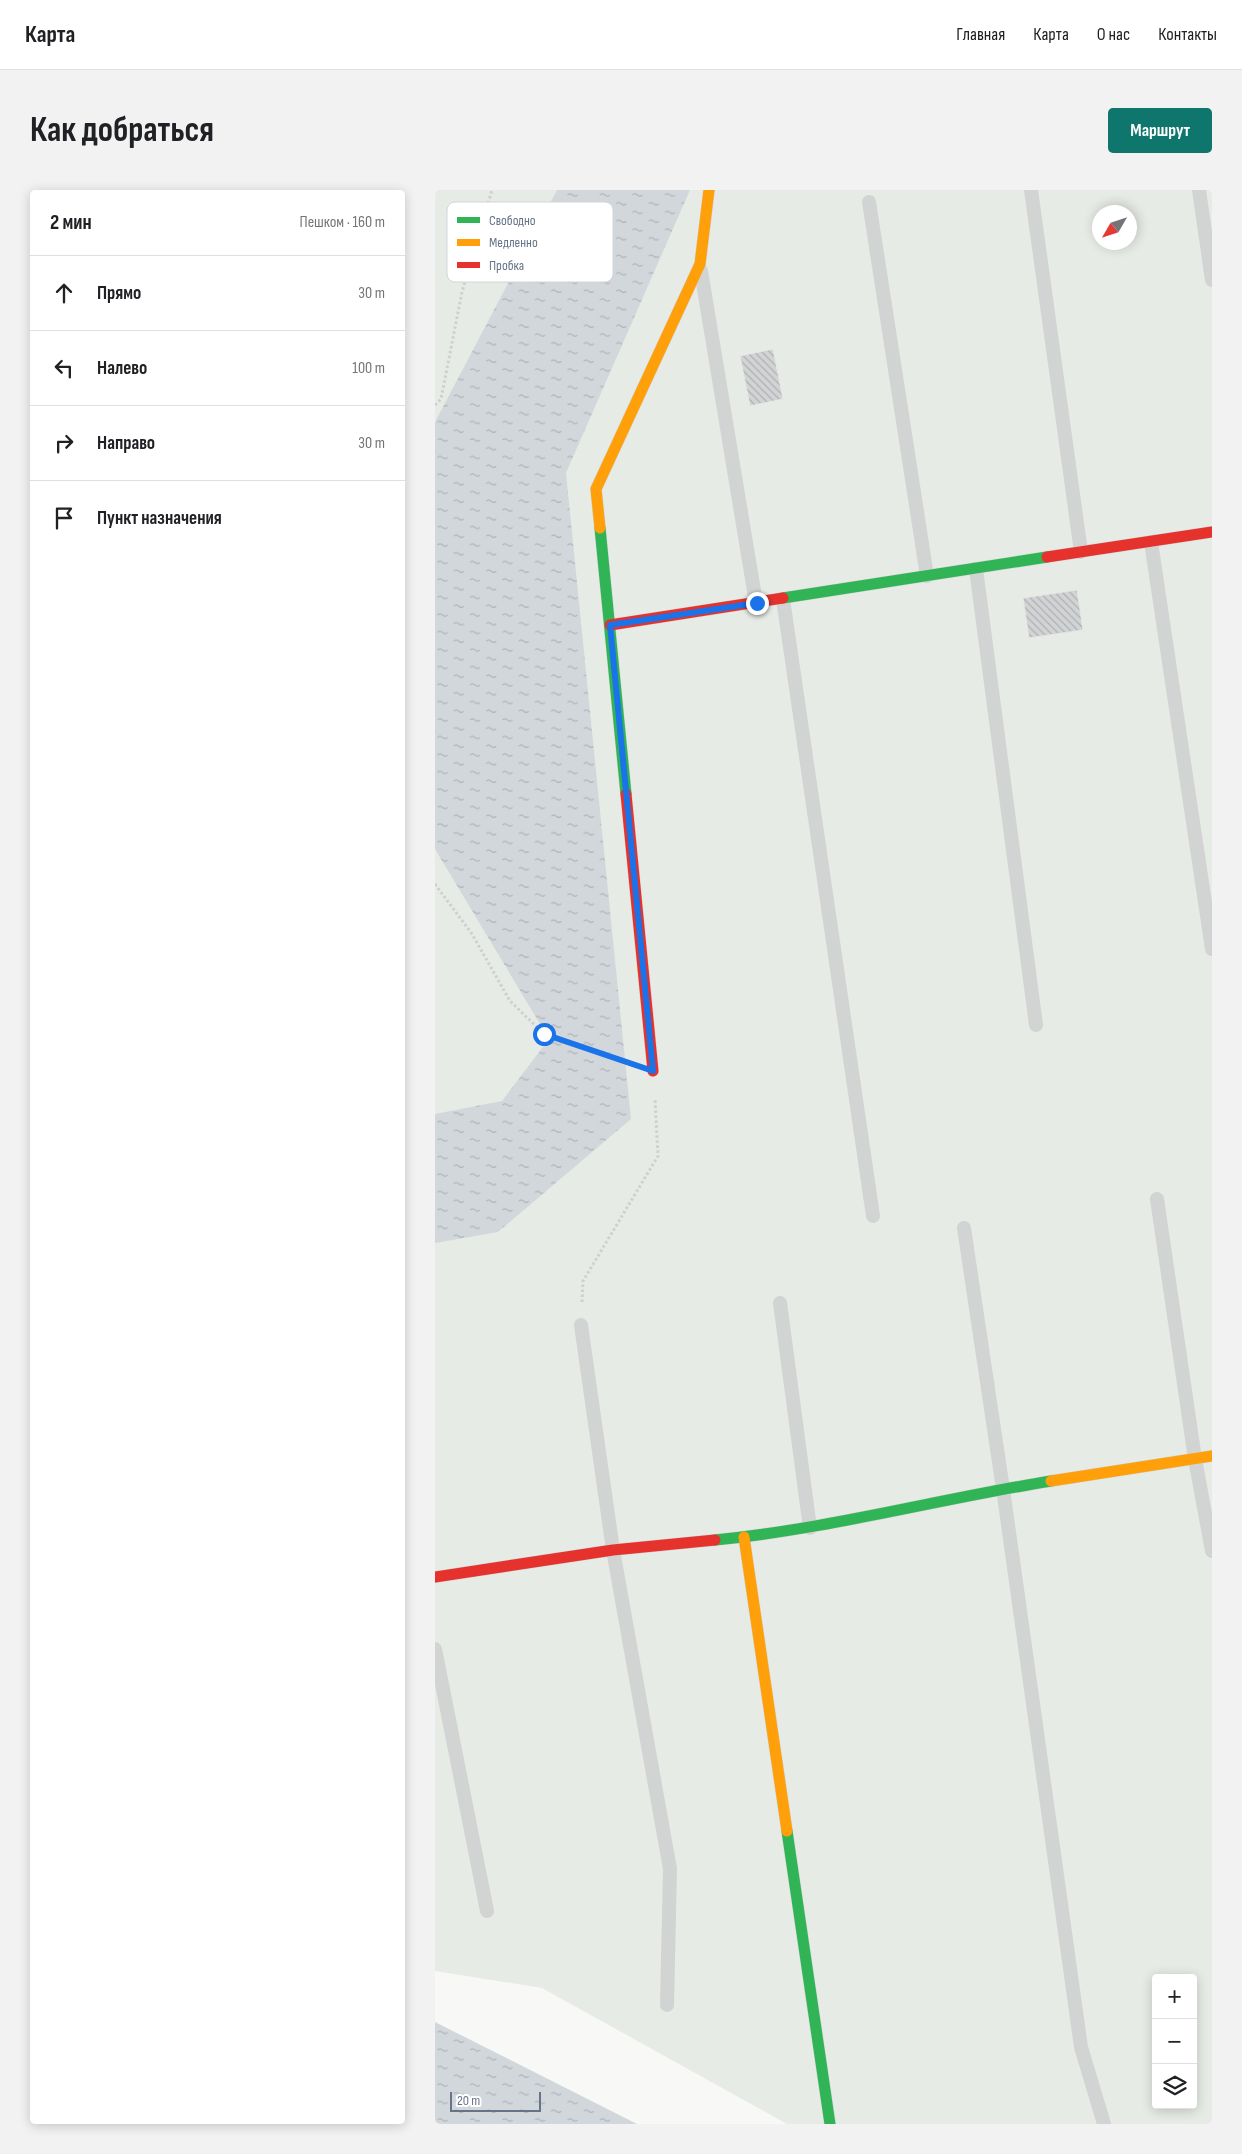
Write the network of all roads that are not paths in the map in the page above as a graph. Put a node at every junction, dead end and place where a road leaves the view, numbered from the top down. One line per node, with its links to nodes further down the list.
1 (709, 190): 5 (street)
2 (1031, 190): 9 (lane)
3 (1199, 190): 6 (lane)
4 (869, 202): 11 (lane)
5 (700, 264): 13 (lane); 14 (street)
6 (1212, 280)
7 (1212, 532): 8 (street)
8 (1151, 542): 9 (street); 15 (lane)
9 (1081, 552): 10 (street)
10 (976, 569): 11 (street); 16 (lane)
11 (927, 576): 12 (street)
12 (783, 599): 13 (street); 19 (lane)
13 (757, 603): 14 (street)
14 (610, 625): 17 (street)
15 (1212, 949)
16 (1037, 1025)
17 (653, 1071)
18 (1157, 1199): 24 (lane)
19 (873, 1216)
20 (963, 1228): 25 (lane)
21 (780, 1303): 26 (lane)
22 (581, 1325): 28 (lane)
23 (1212, 1456): 24 (street)
24 (1195, 1459): 25 (street); 29 (lane)
25 (1003, 1489): 26 (street); 35 (lane)
26 (810, 1528): 27 (street)
27 (744, 1537): 28 (street); 34 (street)
28 (613, 1550): 30 (street); 33 (lane)
29 (1212, 1551)
30 (435, 1577)
31 (435, 1649): 32 (lane)
32 (487, 1911)
33 (667, 2005)
34 (830, 2124)
35 (1104, 2124)

